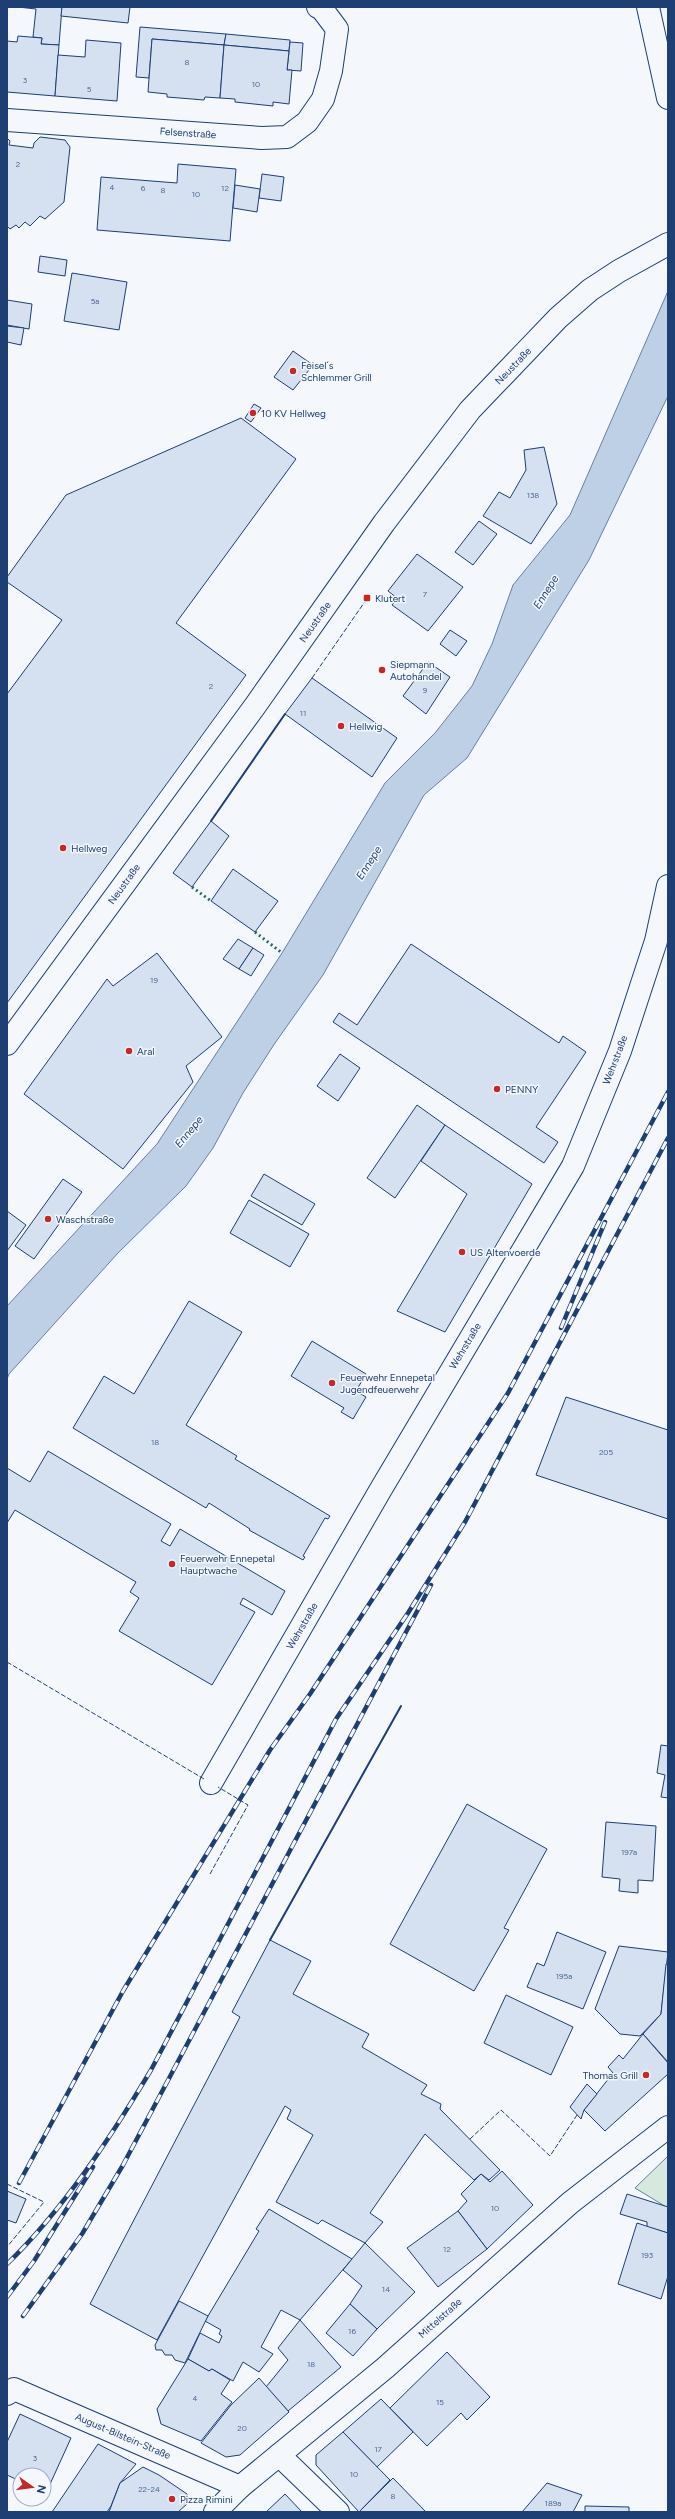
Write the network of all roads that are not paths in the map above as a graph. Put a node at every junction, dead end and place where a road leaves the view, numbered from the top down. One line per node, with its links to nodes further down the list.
1 (318, 7): 4 (street, Felsenstraße)
2 (648, 7): 3 (street)
3 (668, 98)
4 (7, 120)
5 (668, 244): 7 (street, Neustraße)
6 (668, 886): 8 (street, Wehrstraße)
7 (7, 1044)
8 (211, 1783)
9 (668, 2127): 11 (street, Mittelstraße)
10 (7, 2394): 12 (street, August-Bilstein-Straße)
11 (279, 2455): 12 (street, Mittelstraße); 14 (street)
12 (240, 2486): 13 (street, Mittelstraße)
13 (215, 2512)
14 (338, 2512)

